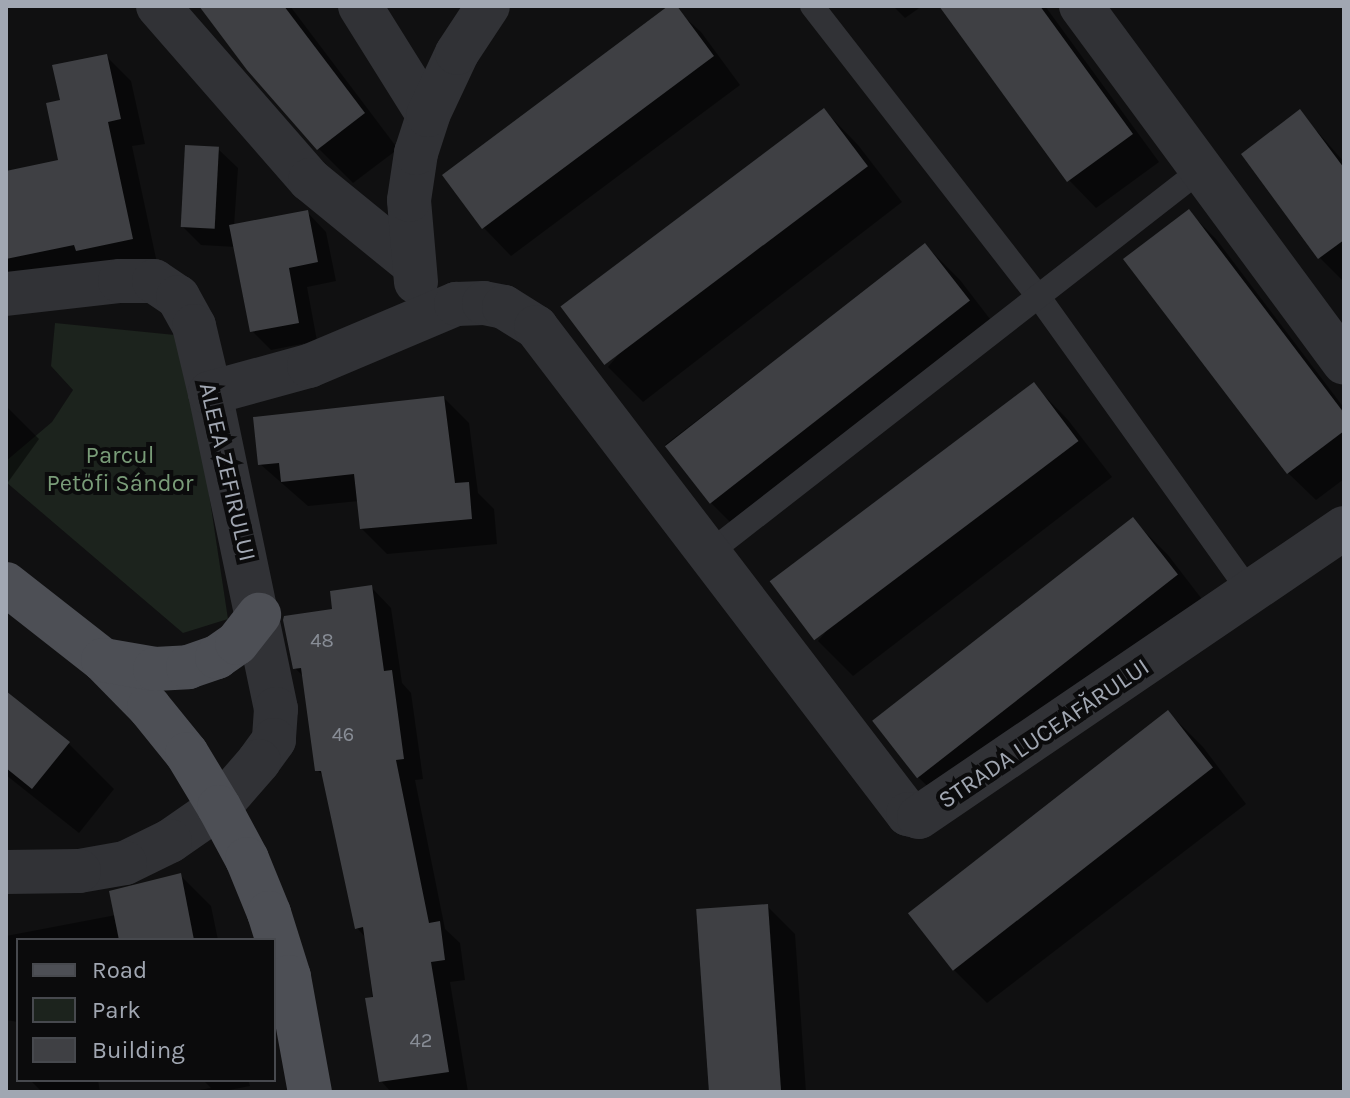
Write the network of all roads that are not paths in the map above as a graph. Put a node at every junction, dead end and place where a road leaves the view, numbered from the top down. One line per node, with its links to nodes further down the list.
1 (158, 6): 8 (street)
2 (360, 6): 6 (street)
3 (488, 6): 6 (street)
4 (812, 6): 10 (lane)
5 (1081, 6): 7 (street)
6 (428, 115): 8 (street)
7 (1202, 169): 10 (lane); 12 (street)
8 (413, 264): 11 (street)
9 (6, 294): 13 (street, ALEEA ZEFIRULUI)
10 (1038, 296): 15 (lane); 17 (lane)
11 (423, 316): 13 (street, STRADA LUCEAFĂRULUI); 15 (street, STRADA LUCEAFĂRULUI)
12 (1344, 363)
13 (210, 393): 18 (street, ALEEA ZEFIRULUI)
14 (1344, 528): 17 (street, STRADA LUCEAFĂRULUI)
15 (709, 553): 17 (street, STRADA LUCEAFĂRULUI)
16 (6, 584): 19 (main road)
17 (1251, 593)
18 (259, 615): 19 (main road); 20 (street, ALEEA ZEFIRULUI)
19 (103, 660): 20 (main road)
20 (219, 807): 21 (street, ALEEA ZEFIRULUI); 22 (main road)
21 (7, 875)
22 (310, 1092)

